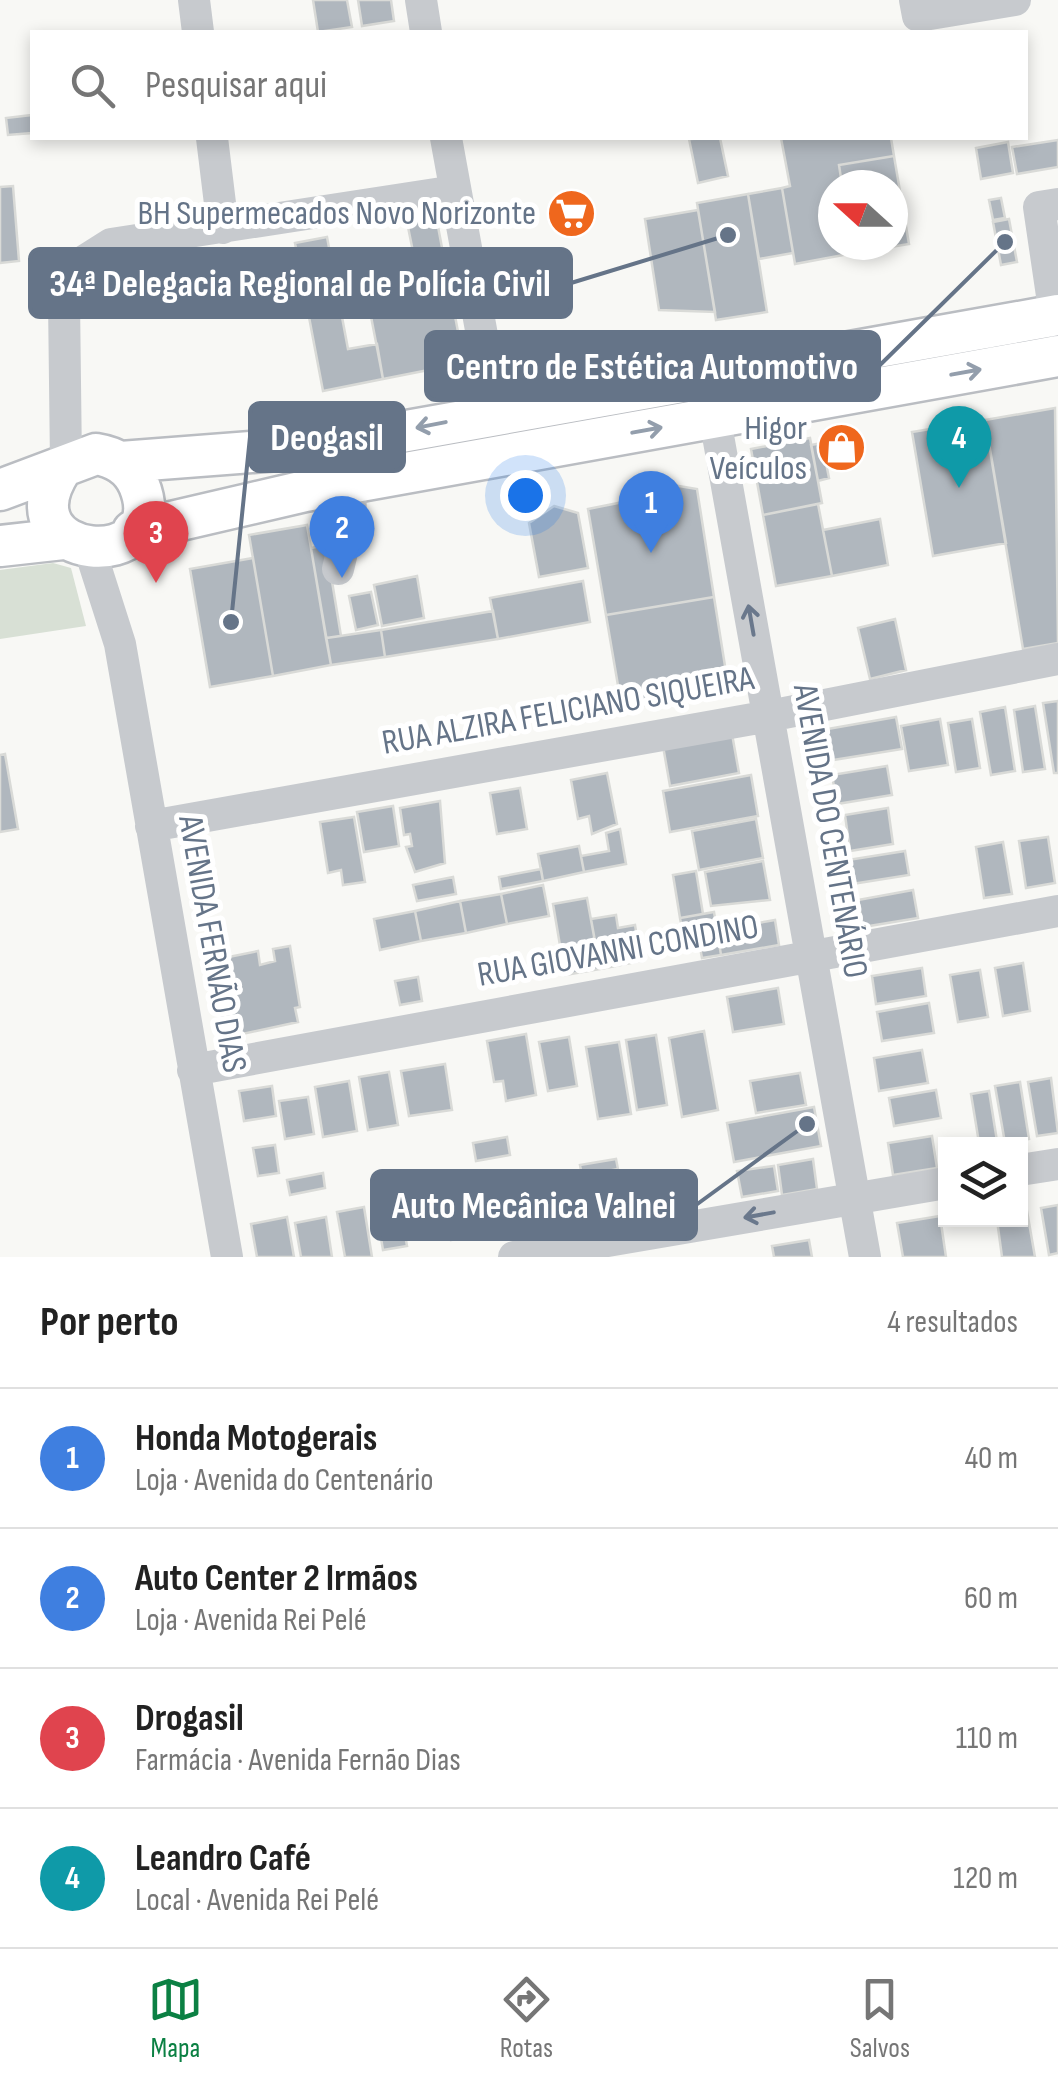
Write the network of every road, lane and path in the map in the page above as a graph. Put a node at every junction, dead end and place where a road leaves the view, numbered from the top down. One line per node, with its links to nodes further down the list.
1 (194, 0): 5 (street)
2 (420, 0): 6 (street)
3 (1016, 0): 4 (street)
4 (917, 8)
5 (198, 30)
6 (426, 30)
7 (212, 140): 11 (street)
8 (446, 140): 9 (street)
9 (456, 190): 11 (street); 14 (street)
10 (1058, 204): 12 (street)
11 (224, 228): 16 (street)
12 (1056, 315): 14 (main road)
13 (1058, 356): 15 (main road, one-way to 13)
14 (496, 412): 16 (main road, one-way to 16)
15 (715, 418): 17 (main road, one-way to 15); 23 (street, AVENIDA DO CENTENÁRIO, one-way to 15)
16 (86, 462): 18 (main road); 19 (main road); 19 (main road)
17 (350, 483): 19 (main road); 21 (street)
18 (0, 490)
19 (103, 540): 20 (main road); 24 (street, AVENIDA FERNÃO DIAS)
20 (0, 546)
21 (338, 569)
22 (1058, 659): 23 (street, RUA ALZIRA FELICIANO SIQUEIRA)
23 (768, 716): 24 (street, RUA ALZIRA FELICIANO SIQUEIRA); 26 (street, AVENIDA DO CENTENÁRIO)
24 (151, 826): 27 (street, AVENIDA FERNÃO DIAS)
25 (1058, 911): 26 (street, RUA GIOVANNI CONDINO)
26 (812, 956): 27 (street, RUA GIOVANNI CONDINO); 31 (street, AVENIDA DO CENTENÁRIO)
27 (194, 1070): 32 (street, AVENIDA FERNÃO DIAS)
28 (1058, 1164): 29 (street)
29 (1028, 1169)
30 (938, 1184): 31 (street)
31 (855, 1198): 33 (street, one-way to 33); 34 (street, AVENIDA DO CENTENÁRIO)
32 (227, 1257)
33 (514, 1257)
34 (865, 1257)

